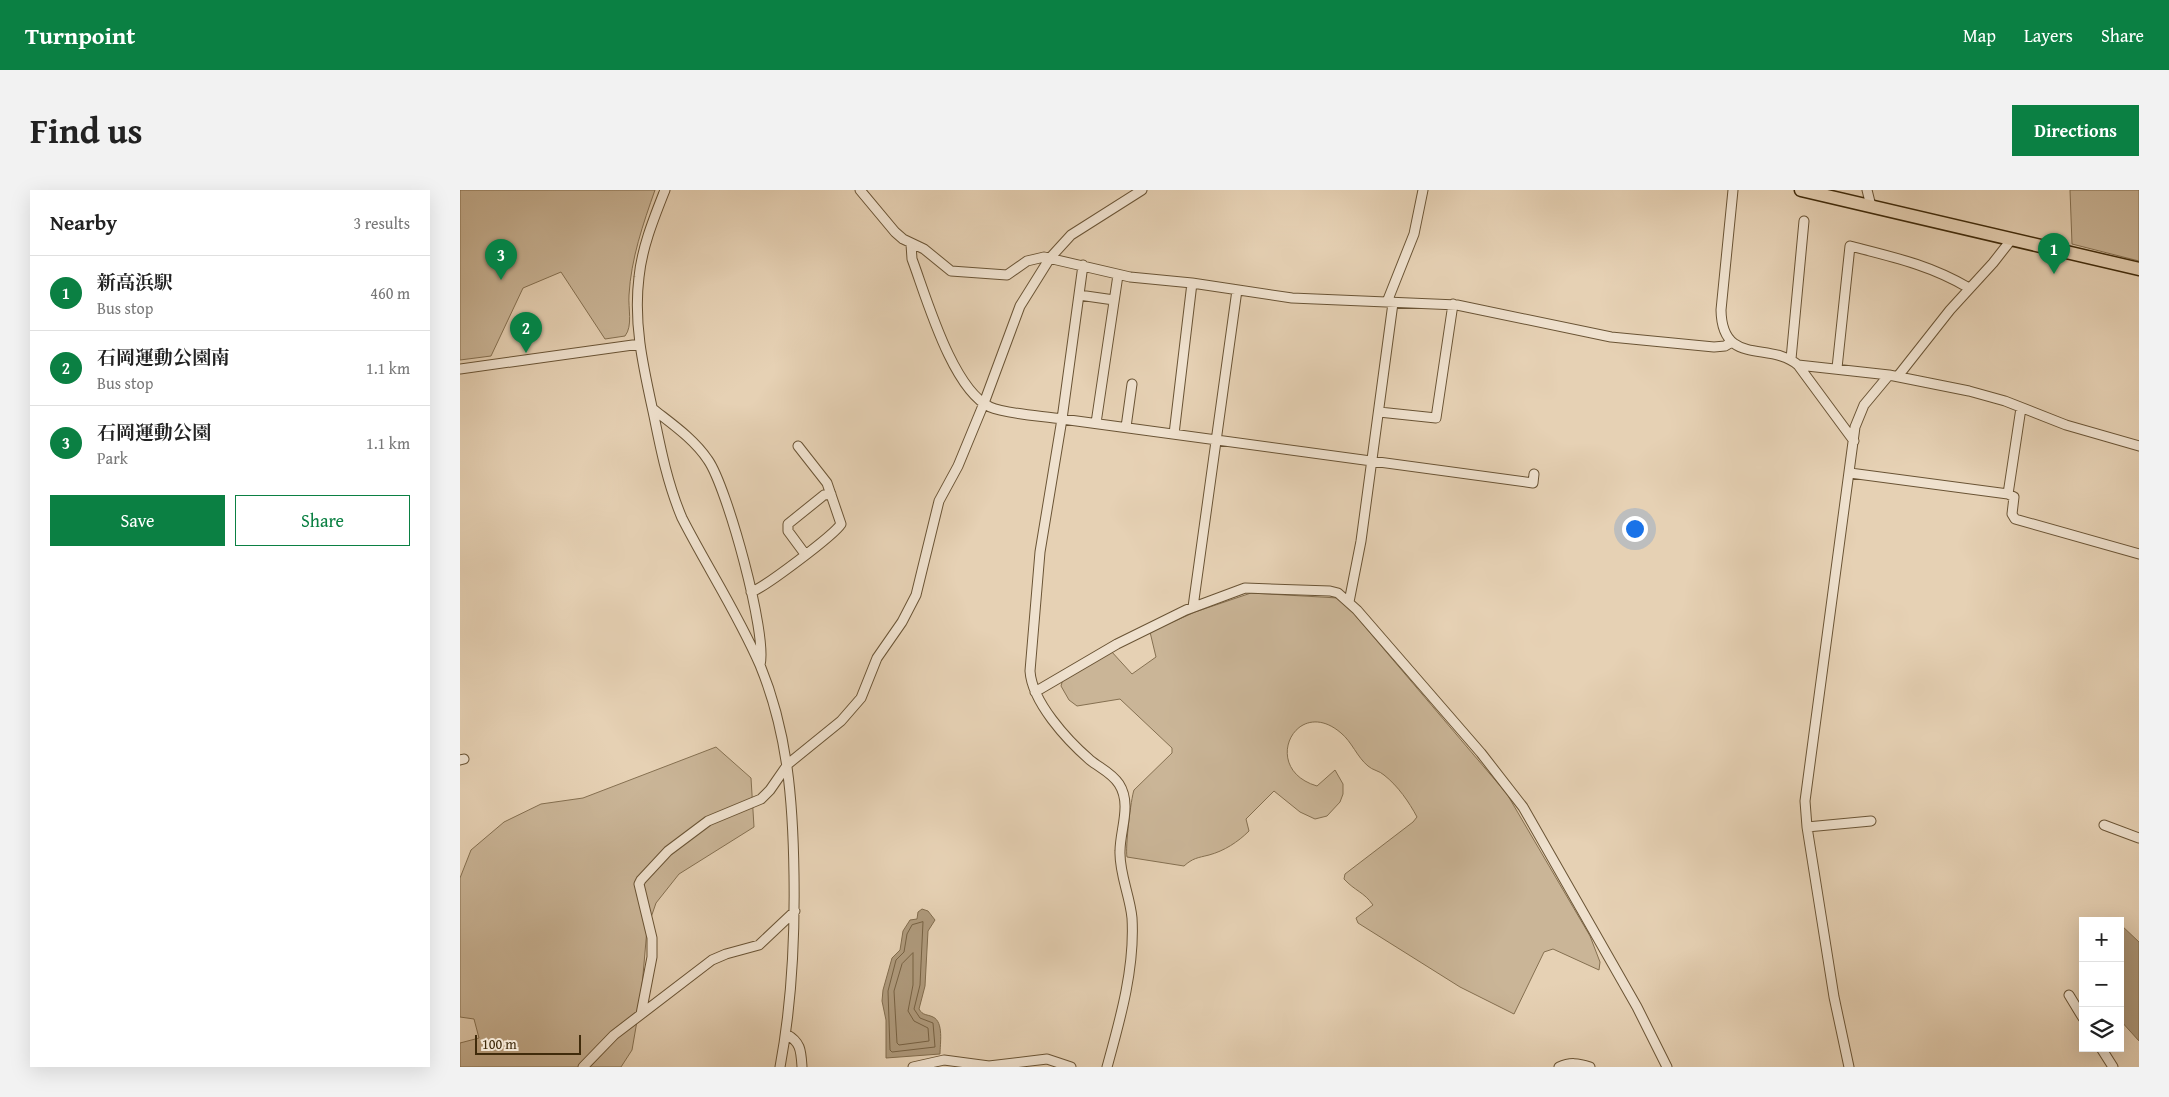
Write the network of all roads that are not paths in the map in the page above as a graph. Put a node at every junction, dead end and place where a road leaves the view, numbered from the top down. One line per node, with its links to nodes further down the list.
1 (664, 190): 24 (street)
2 (860, 190): 11 (street)
3 (1142, 190): 12 (street)
4 (1423, 190): 21 (street)
5 (1733, 190): 23 (street)
6 (1801, 190): 8 (highway)
7 (1867, 190): 8 (street)
8 (1871, 206): 10 (highway)
9 (1804, 221): 25 (street)
10 (2011, 240): 14 (highway); 17 (street)
11 (912, 244): 12 (street); 30 (street)
12 (1050, 258): 13 (street); 30 (street)
13 (1083, 265): 15 (street); 19 (street)
14 (2139, 269)
15 (1118, 275): 16 (street); 20 (street)
16 (1192, 283): 18 (street); 37 (street)
17 (1969, 288): 26 (street); 28 (street)
18 (1238, 290): 21 (street); 38 (street)
19 (1079, 295): 20 (street); 34 (street)
20 (1114, 300): 35 (street)
21 (1390, 302): 22 (street); 33 (street)
22 (1453, 304): 23 (street); 33 (street)
23 (1732, 342): 25 (street)
24 (640, 344): 27 (street); 32 (street)
25 (1795, 362): 26 (street); 39 (street)
26 (1837, 368): 28 (street)
27 (460, 369)
28 (1894, 375): 31 (street); 39 (street)
29 (1132, 384): 36 (street)
30 (984, 403): 34 (street); 54 (street)
31 (2020, 408): 41 (street); 46 (street)
32 (652, 409): 49 (street); 52 (street)
33 (1379, 412): 42 (street)
34 (1062, 419): 35 (street); 53 (street)
35 (1096, 423): 36 (street)
36 (1126, 427): 37 (street)
37 (1174, 434): 38 (street)
38 (1216, 440): 42 (street); 51 (street)
39 (1854, 441): 44 (street)
40 (798, 446): 45 (street)
41 (2139, 446)
42 (1372, 461): 43 (street); 50 (street)
43 (1534, 474)
44 (1850, 474): 46 (street); 57 (street)
45 (831, 494): 47 (street); 47 (street)
46 (2008, 494): 48 (street)
47 (805, 554): 49 (street)
48 (2139, 554)
49 (751, 592): 52 (street)
50 (1349, 602): 51 (street); 73 (street)
51 (1193, 607): 53 (street)
52 (760, 665): 54 (street)
53 (1035, 692): 70 (street)
54 (788, 764): 59 (street); 62 (street)
55 (1871, 821): 57 (street)
56 (2104, 825): 58 (street)
57 (1807, 827): 74 (street)
58 (2139, 838)
59 (795, 911): 62 (street); 63 (street)
60 (2069, 995): 61 (street)
61 (2079, 1011)
62 (641, 1014): 65 (street)
63 (786, 1034): 66 (street); 67 (street)
64 (2104, 1052): 75 (street)
65 (583, 1067)
66 (780, 1067)
67 (802, 1067)
68 (913, 1067): 69 (street)
69 (1071, 1067)
70 (1106, 1067)
71 (1559, 1067): 72 (street)
72 (1590, 1067)
73 (1667, 1067)
74 (1849, 1067)
75 (2113, 1067)

